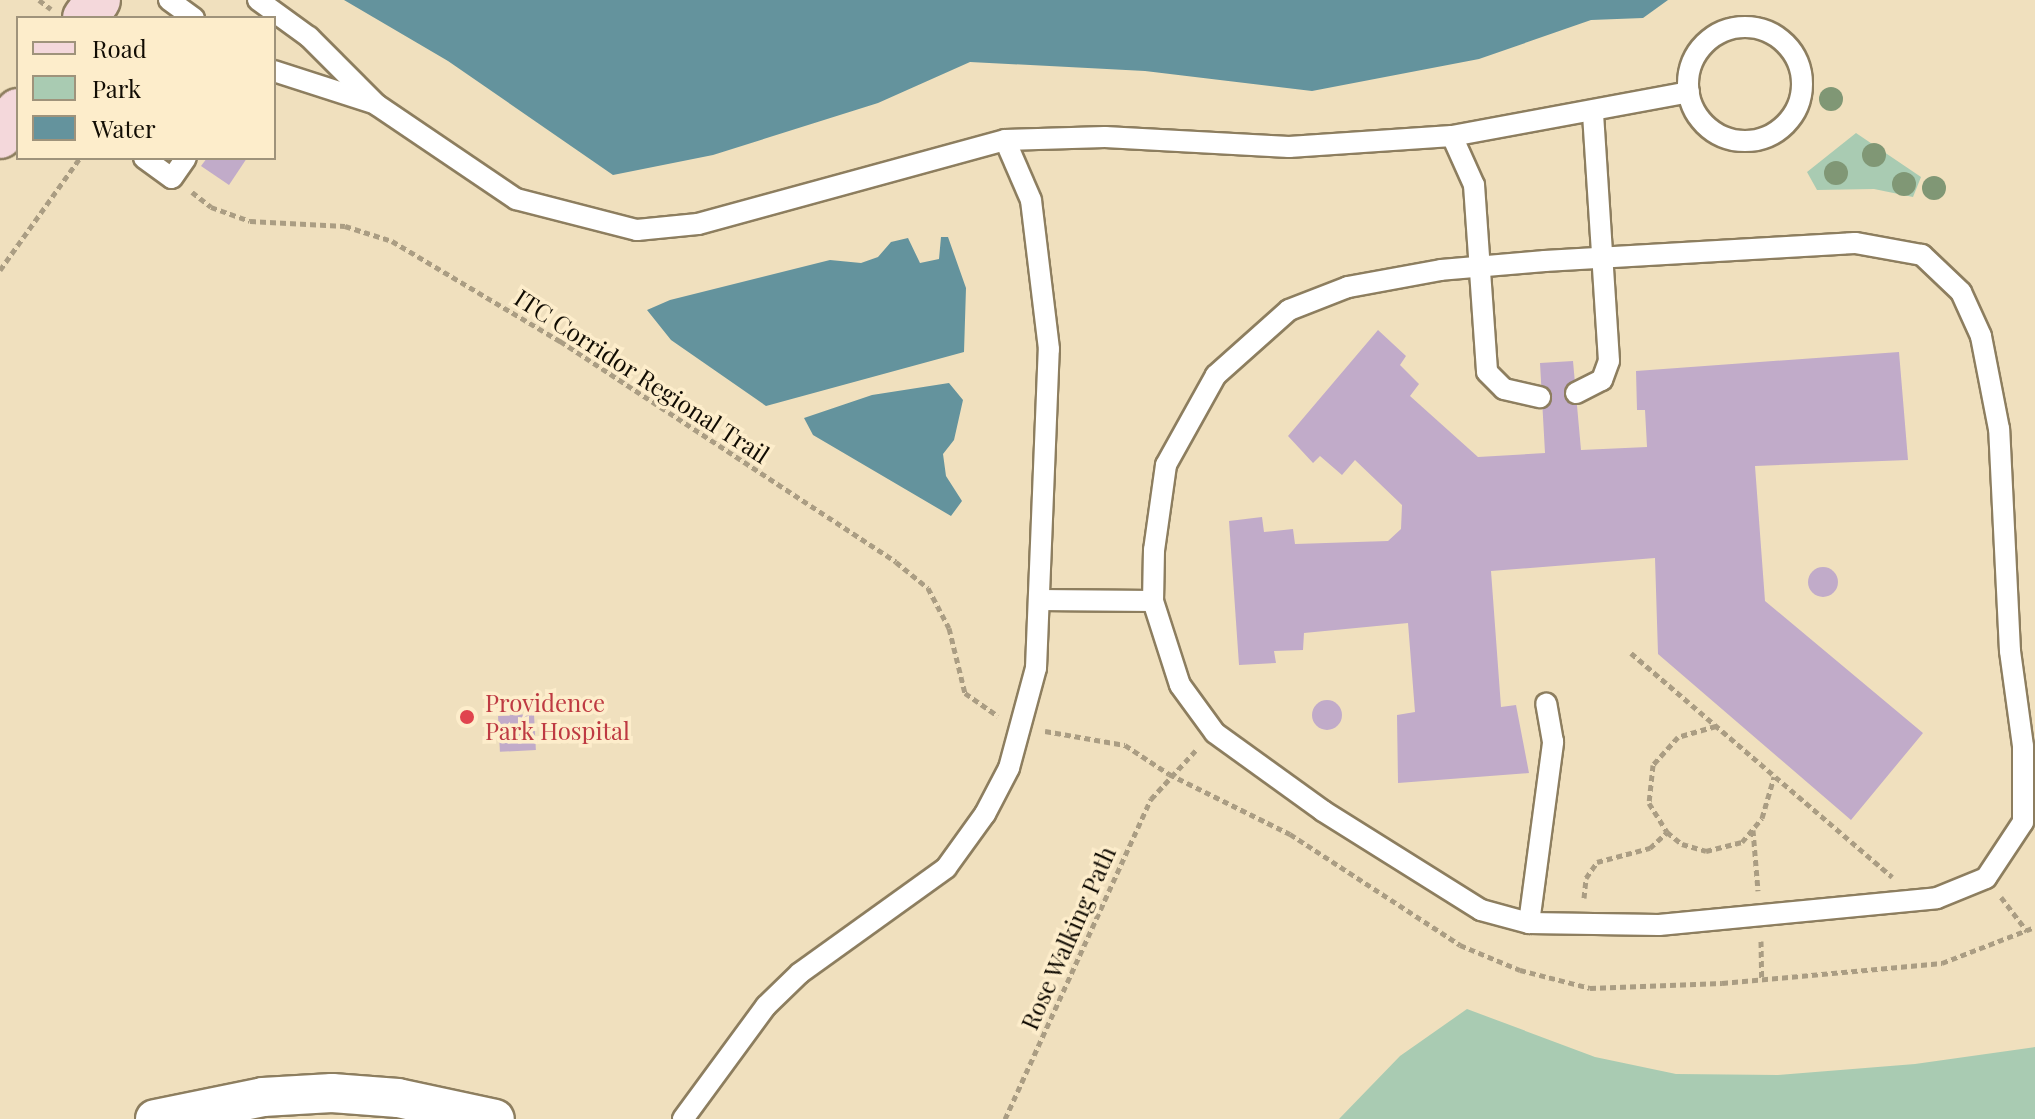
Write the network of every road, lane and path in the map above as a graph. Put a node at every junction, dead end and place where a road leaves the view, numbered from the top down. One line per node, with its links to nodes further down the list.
1 (169, 0): 3 (lane)
2 (258, 0): 6 (lane)
3 (191, 16)
4 (276, 72): 6 (lane)
5 (1689, 92): 5 (lane); 7 (lane)
6 (377, 105): 11 (lane)
7 (1593, 111): 10 (lane); 16 (lane)
8 (16, 114): 9 (main road)
9 (0, 136)
10 (1452, 136): 11 (lane); 17 (lane)
11 (1005, 140): 21 (lane)
12 (79, 160): 18 (path)
13 (147, 160): 15 (lane)
14 (185, 160): 15 (lane)
15 (172, 178): 25 (path, ITC Corridor Regional Trail)
16 (1600, 258): 17 (lane); 19 (lane); 34 (lane)
17 (1479, 266): 20 (lane); 22 (lane)
18 (0, 270)
19 (1576, 393)
20 (1540, 397)
21 (1039, 600): 22 (lane); 37 (lane)
22 (1153, 601): 34 (lane)
23 (1631, 653): 26 (path)
24 (1546, 704): 34 (lane)
25 (1005, 719)
26 (1716, 726): 30 (path); 31 (path)
27 (1043, 731): 28 (path)
28 (1057, 734)
29 (1169, 774): 38 (path, Rose Walking Path)
30 (1774, 776): 31 (path); 32 (path)
31 (1667, 832): 33 (path)
32 (1893, 878)
33 (1585, 903)
34 (1529, 923)
35 (155, 1119): 36 (street)
36 (495, 1119)
37 (683, 1119)
38 (1005, 1119)

